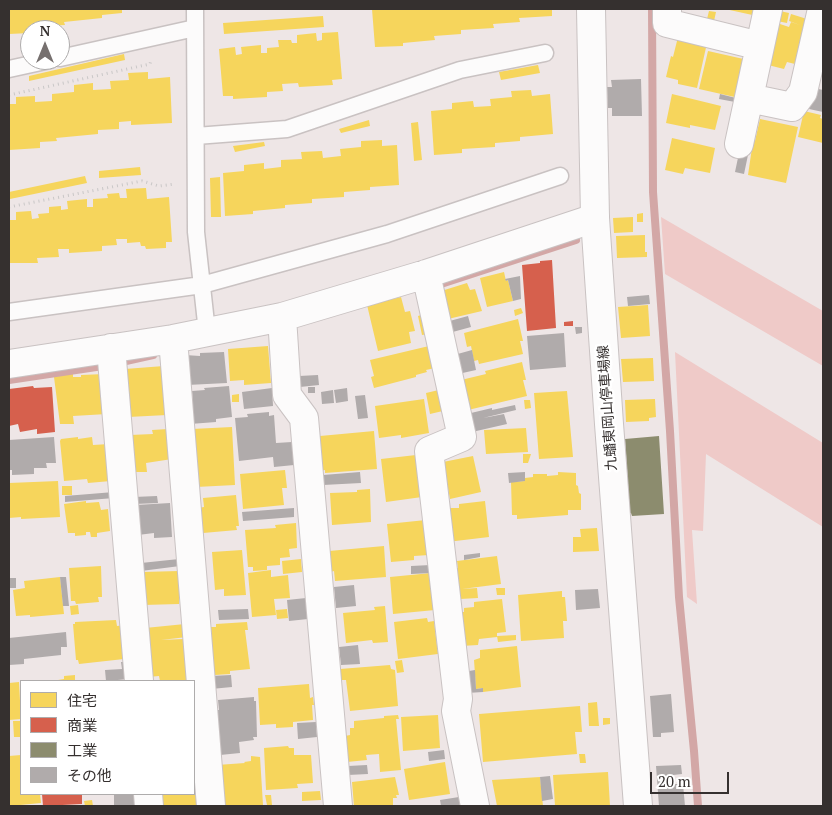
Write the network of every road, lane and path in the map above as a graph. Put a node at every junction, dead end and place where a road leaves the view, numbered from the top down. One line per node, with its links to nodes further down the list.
1 (195, 9): 6 (lane)
2 (591, 9): 16 (street, 九蟠東岡山停車場線)
3 (667, 9): 7 (street)
4 (768, 9): 7 (street)
5 (822, 9): 10 (street)
6 (195, 28): 9 (lane); 11 (lane)
7 (760, 46): 10 (street)
8 (545, 53): 11 (lane)
9 (70, 56)
10 (749, 98): 12 (street)
11 (196, 136): 14 (lane)
12 (739, 144)
13 (560, 176): 18 (lane)
14 (196, 182): 15 (path); 18 (lane)
15 (9, 207)
16 (595, 218): 17 (street); 30 (street, 九蟠東岡山停車場線)
17 (426, 274): 20 (street); 29 (street)
18 (202, 285): 19 (lane); 21 (lane)
19 (9, 312)
20 (282, 317): 21 (street); 28 (street)
21 (207, 332): 22 (street)
22 (173, 339): 23 (street); 26 (street)
23 (111, 348): 24 (street); 25 (street)
24 (9, 364)
25 (139, 680)
26 (201, 760): 27 (street)
27 (211, 806)
28 (338, 806)
29 (475, 806)
30 (638, 806)

